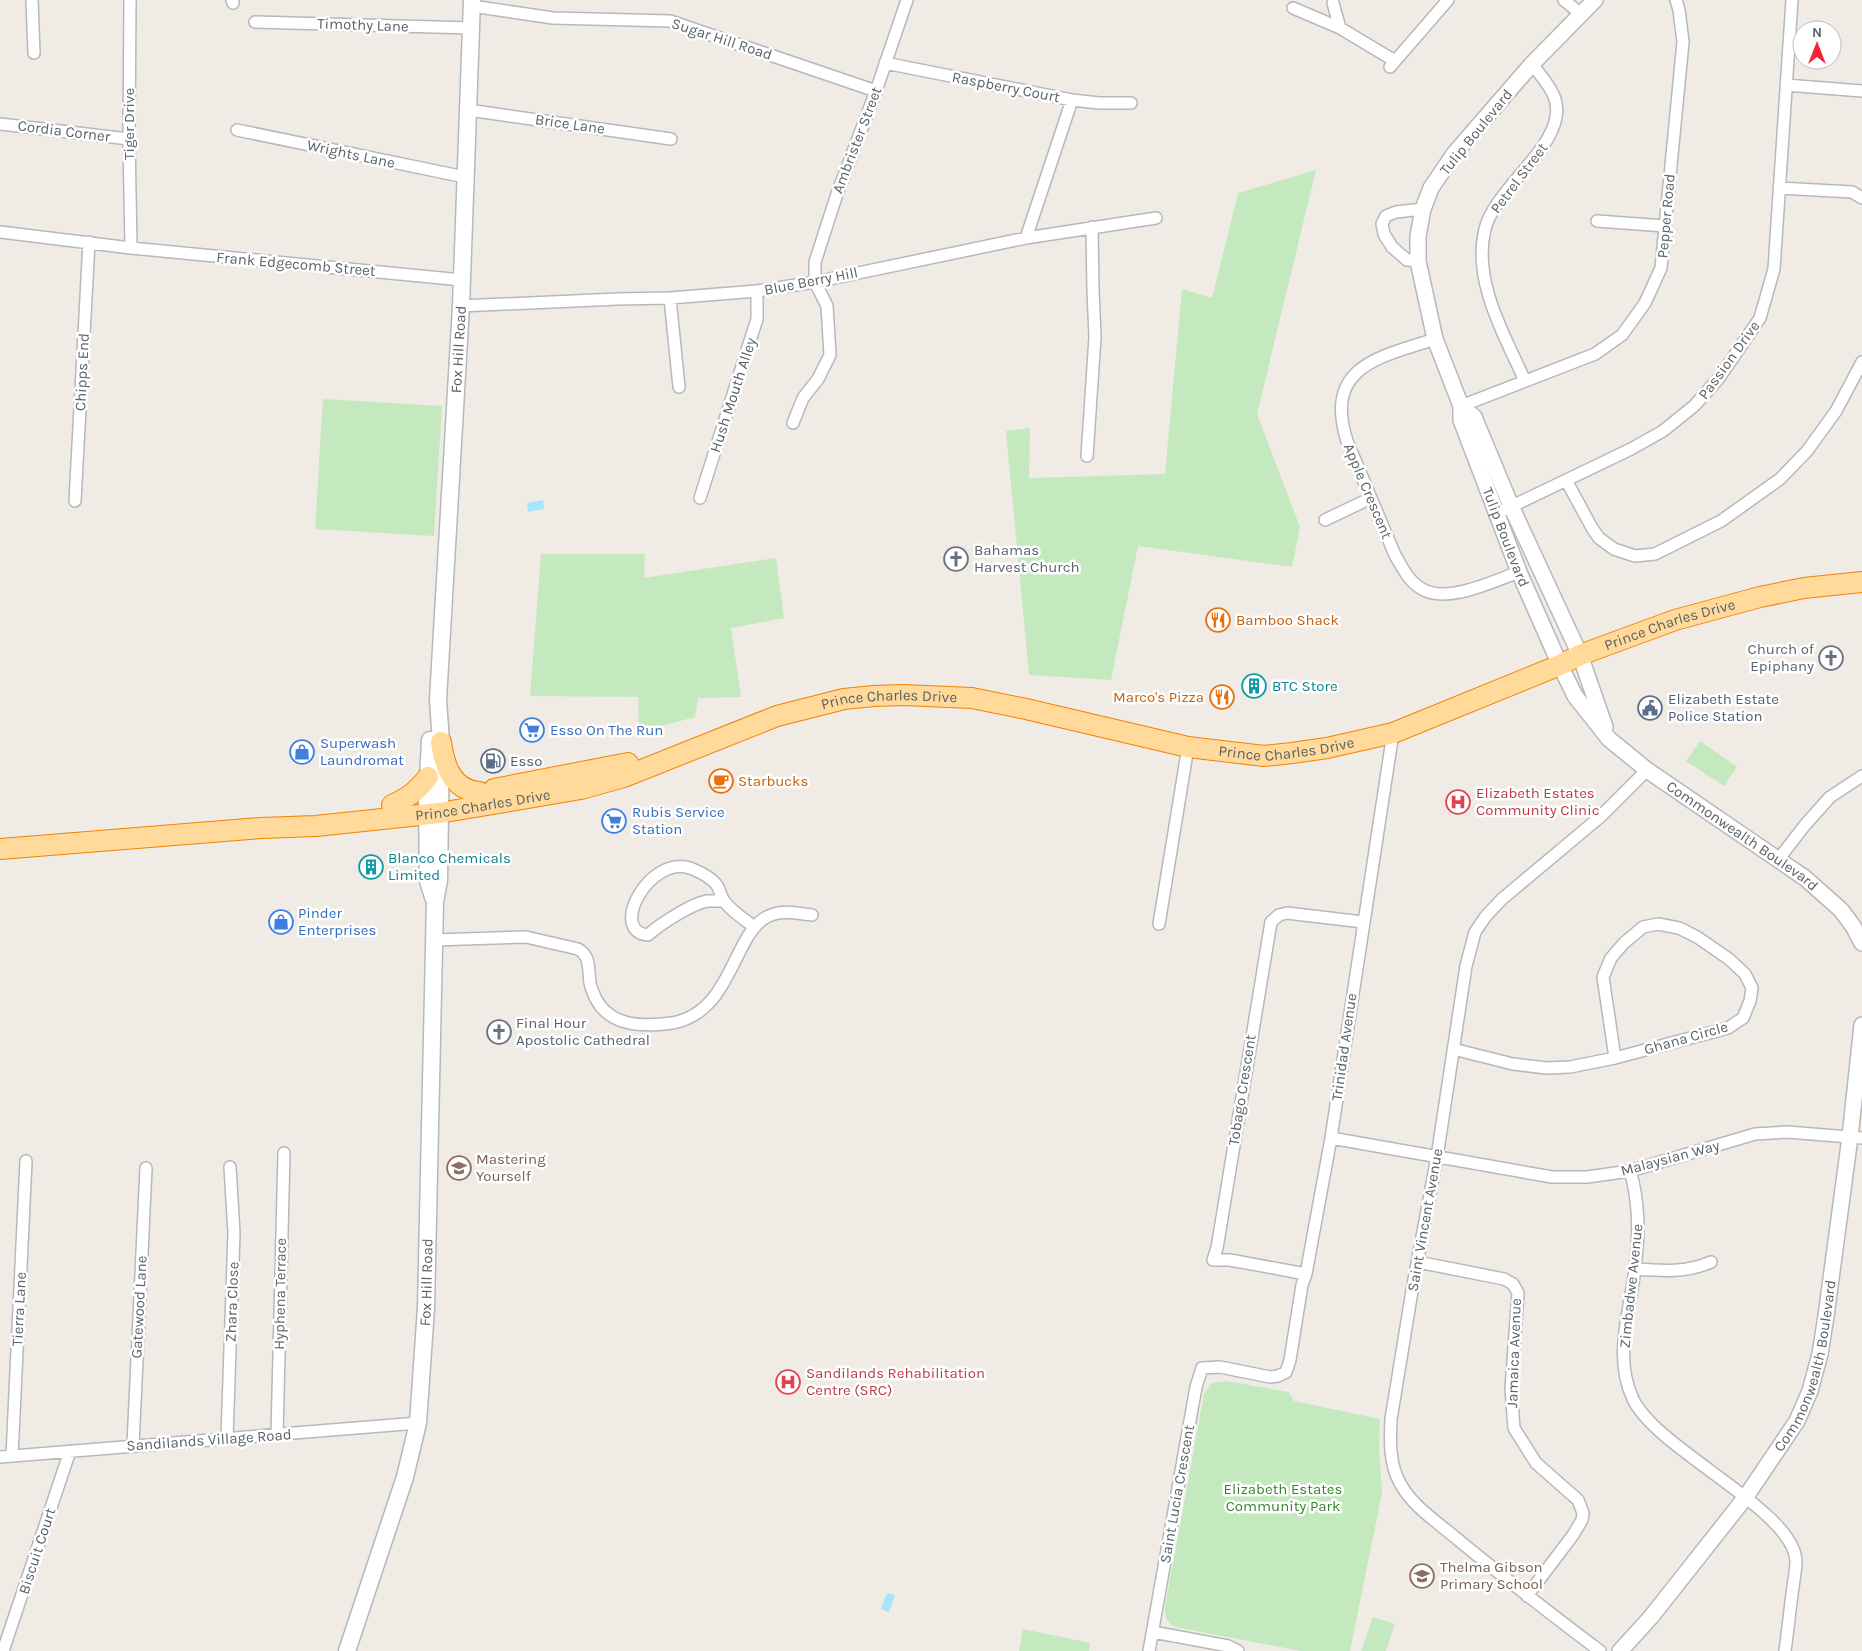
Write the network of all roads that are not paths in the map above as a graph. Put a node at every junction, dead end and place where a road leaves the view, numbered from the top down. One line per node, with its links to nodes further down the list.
1 (32, 0): 16 (street)
2 (130, 0): 27 (street, Tiger Drive)
3 (907, 0): 17 (street, Ambrister Street)
4 (1448, 0): 15 (street)
5 (1564, 0): 12 (street)
6 (1595, 0): 12 (street, Tulip Boulevard)
7 (1676, 0): 35 (street, Pepper Road)
8 (1792, 0): 19 (street, Passion Drive)
9 (472, 3): 14 (main road, Fox Hill Road); 20 (street, Sugar Hill Road)
10 (1333, 3): 15 (street)
11 (1293, 8): 15 (street)
12 (1582, 15): 18 (street, Tulip Boulevard)
13 (255, 22): 14 (street, Timothy Lane)
14 (471, 28): 24 (main road, Fox Hill Road)
15 (1340, 28)
16 (34, 52)
17 (885, 63): 20 (street, Ambrister Street); 22 (street, Raspberry Court)
18 (1532, 64): 32 (street, Tulip Boulevard); 49 (street, Petrel Street)
19 (1786, 85): 21 (street); 30 (street, Passion Drive)
20 (876, 90): 43 (street, Ambrister Street)
21 (1862, 91)
22 (1072, 100): 23 (street); 38 (street, Raspberry Court)
23 (1131, 104)
24 (468, 110): 28 (street, Brice Lane); 29 (main road, Fox Hill Road)
25 (0, 124): 27 (street, Cordia Corner)
26 (237, 130): 29 (street, Wrights Lane)
27 (129, 139): 40 (street, Tiger Drive)
28 (671, 139)
29 (465, 177): 42 (main road, Fox Hill Road)
30 (1779, 188): 31 (street); 54 (street, Passion Drive)
31 (1862, 198)
32 (1423, 209): 41 (street, Tulip Boulevard); 41 (street)
33 (1156, 218): 36 (street, Blue Berry Hill)
34 (1597, 222): 35 (street)
35 (1666, 226): 49 (street, Pepper Road)
36 (1092, 228): 38 (street, Blue Berry Hill); 53 (street)
37 (0, 232): 39 (street, Frank Edgecomb Street)
38 (1026, 238): 43 (street, Blue Berry Hill)
39 (89, 242): 40 (street, Frank Edgecomb Street); 57 (street, Chipps End)
40 (131, 248): 42 (street, Frank Edgecomb Street)
41 (1418, 261): 47 (street, Tulip Boulevard)
42 (462, 280): 46 (main road, Fox Hill Road)
43 (816, 282): 44 (street, Blue Berry Hill); 52 (street)
44 (758, 291): 45 (street, Blue Berry Hill); 55 (street, Hush Mouth Alley)
45 (670, 298): 46 (street, Blue Berry Hill); 50 (street)
46 (461, 306): 65 (main road, Fox Hill Road)
47 (1435, 339): 51 (street, Tulip Boulevard); 56 (street, Apple Crescent)
48 (1862, 362): 54 (street)
49 (1525, 381): 51 (street, Pepper Road)
50 (679, 387)
51 (1461, 406): 58 (street, Tulip Boulevard); 59 (street, Tulip Boulevard)
52 (792, 422)
53 (1086, 456)
54 (1566, 480): 58 (street, Passion Drive)
55 (700, 498)
56 (1371, 498): 60 (street); 61 (street, Apple Crescent)
57 (75, 501)
58 (1511, 506): 59 (street, Passion Drive); 63 (street, Tulip Boulevard)
59 (1497, 512): 61 (street, Tulip Boulevard)
60 (1325, 520)
61 (1520, 572): 64 (street, Tulip Boulevard)
62 (1862, 582): 63 (highway, Prince Charles Drive)
63 (1580, 655): 64 (highway, Prince Charles Drive); 67 (street)
64 (1560, 665): 66 (highway, Prince Charles Drive); 67 (street, Commonwealth Boulevard)
65 (438, 700): 68 (main road, Fox Hill Road); 73 (main road, Fox Hill Road)
66 (1393, 732): 70 (highway, Prince Charles Drive); 82 (street, Trinidad Avenue)
67 (1609, 739): 71 (street, Commonwealth Boulevard)
68 (441, 742): 74 (highway); 76 (main road, Fox Hill Road)
69 (698, 747): 70 (highway, Prince Charles Drive); 74 (highway, Prince Charles Drive); 76 (highway, Prince Charles Drive)
70 (1188, 747): 83 (street)
71 (1647, 770): 79 (street, Commonwealth Boulevard); 88 (street, Saint Vincent Avenue)
72 (1862, 776): 79 (street)
73 (428, 777): 75 (highway); 76 (main road, Fox Hill Road)
74 (479, 792): 76 (highway, Prince Charles Drive)
75 (392, 804): 76 (highway, Prince Charles Drive); 77 (highway, Prince Charles Drive)
76 (433, 806): 77 (highway, Prince Charles Drive); 85 (main road, Fox Hill Road)
77 (261, 828): 78 (highway, Prince Charles Drive)
78 (0, 850)
79 (1778, 860): 86 (street, Commonwealth Boulevard)
80 (724, 901): 80 (street); 84 (street)
81 (812, 915): 84 (street)
82 (1363, 922): 90 (street, Trinidad Avenue); 101 (street, Tobago Crescent)
83 (1159, 924)
84 (753, 926): 85 (street)
85 (434, 940): 103 (main road, Fox Hill Road)
86 (1862, 943)
87 (1862, 1025): 91 (street, Commonwealth Boulevard)
88 (1453, 1048): 89 (street, Ghana Circle); 93 (street, Saint Vincent Avenue)
89 (1615, 1058): 89 (street, Ghana Circle)
90 (1331, 1138): 93 (street, Malaysian Way); 101 (street, Trinidad Avenue)
91 (1856, 1138): 97 (street, Malaysian Way); 109 (street, Commonwealth Boulevard)
92 (284, 1153): 104 (street, Hyphena Terrace)
93 (1437, 1157): 97 (street, Malaysian Way); 98 (street, Saint Vincent Avenue)
94 (26, 1161): 108 (street, Tierra Lane)
95 (230, 1167): 105 (street, Zhara Close)
96 (146, 1168): 106 (street, Gatewood Lane)
97 (1630, 1172): 100 (street, Zimbadwe Avenue)
98 (1418, 1262): 110 (street, Saint Vincent Avenue); 110 (street, Jamaica Avenue)
99 (1711, 1262): 100 (street)
100 (1635, 1269): 109 (street, Zimbadwe Avenue)
101 (1306, 1274): 102 (street, Trinidad Avenue)
102 (1290, 1360): 111 (street, Saint Lucia Crescent)
103 (418, 1424): 104 (street, Sandilands Village Road); 113 (main road, Fox Hill Road)
104 (277, 1434): 105 (street, Sandilands Village Road)
105 (228, 1438): 106 (street, Sandilands Village Road)
106 (133, 1445): 107 (street, Sandilands Village Road)
107 (70, 1450): 108 (street, Sandilands Village Road); 112 (street, Biscuit Court)
108 (6, 1456)
109 (1745, 1498): 117 (street, Commonwealth Boulevard); 118 (street, Zimbadwe Avenue)
110 (1527, 1596): 116 (street, Saint Vincent Avenue)
111 (1153, 1632): 114 (street); 115 (street)
112 (3, 1651)
113 (347, 1651)
114 (1149, 1651)
115 (1238, 1651)
116 (1600, 1651)
117 (1620, 1651)
118 (1786, 1651)

